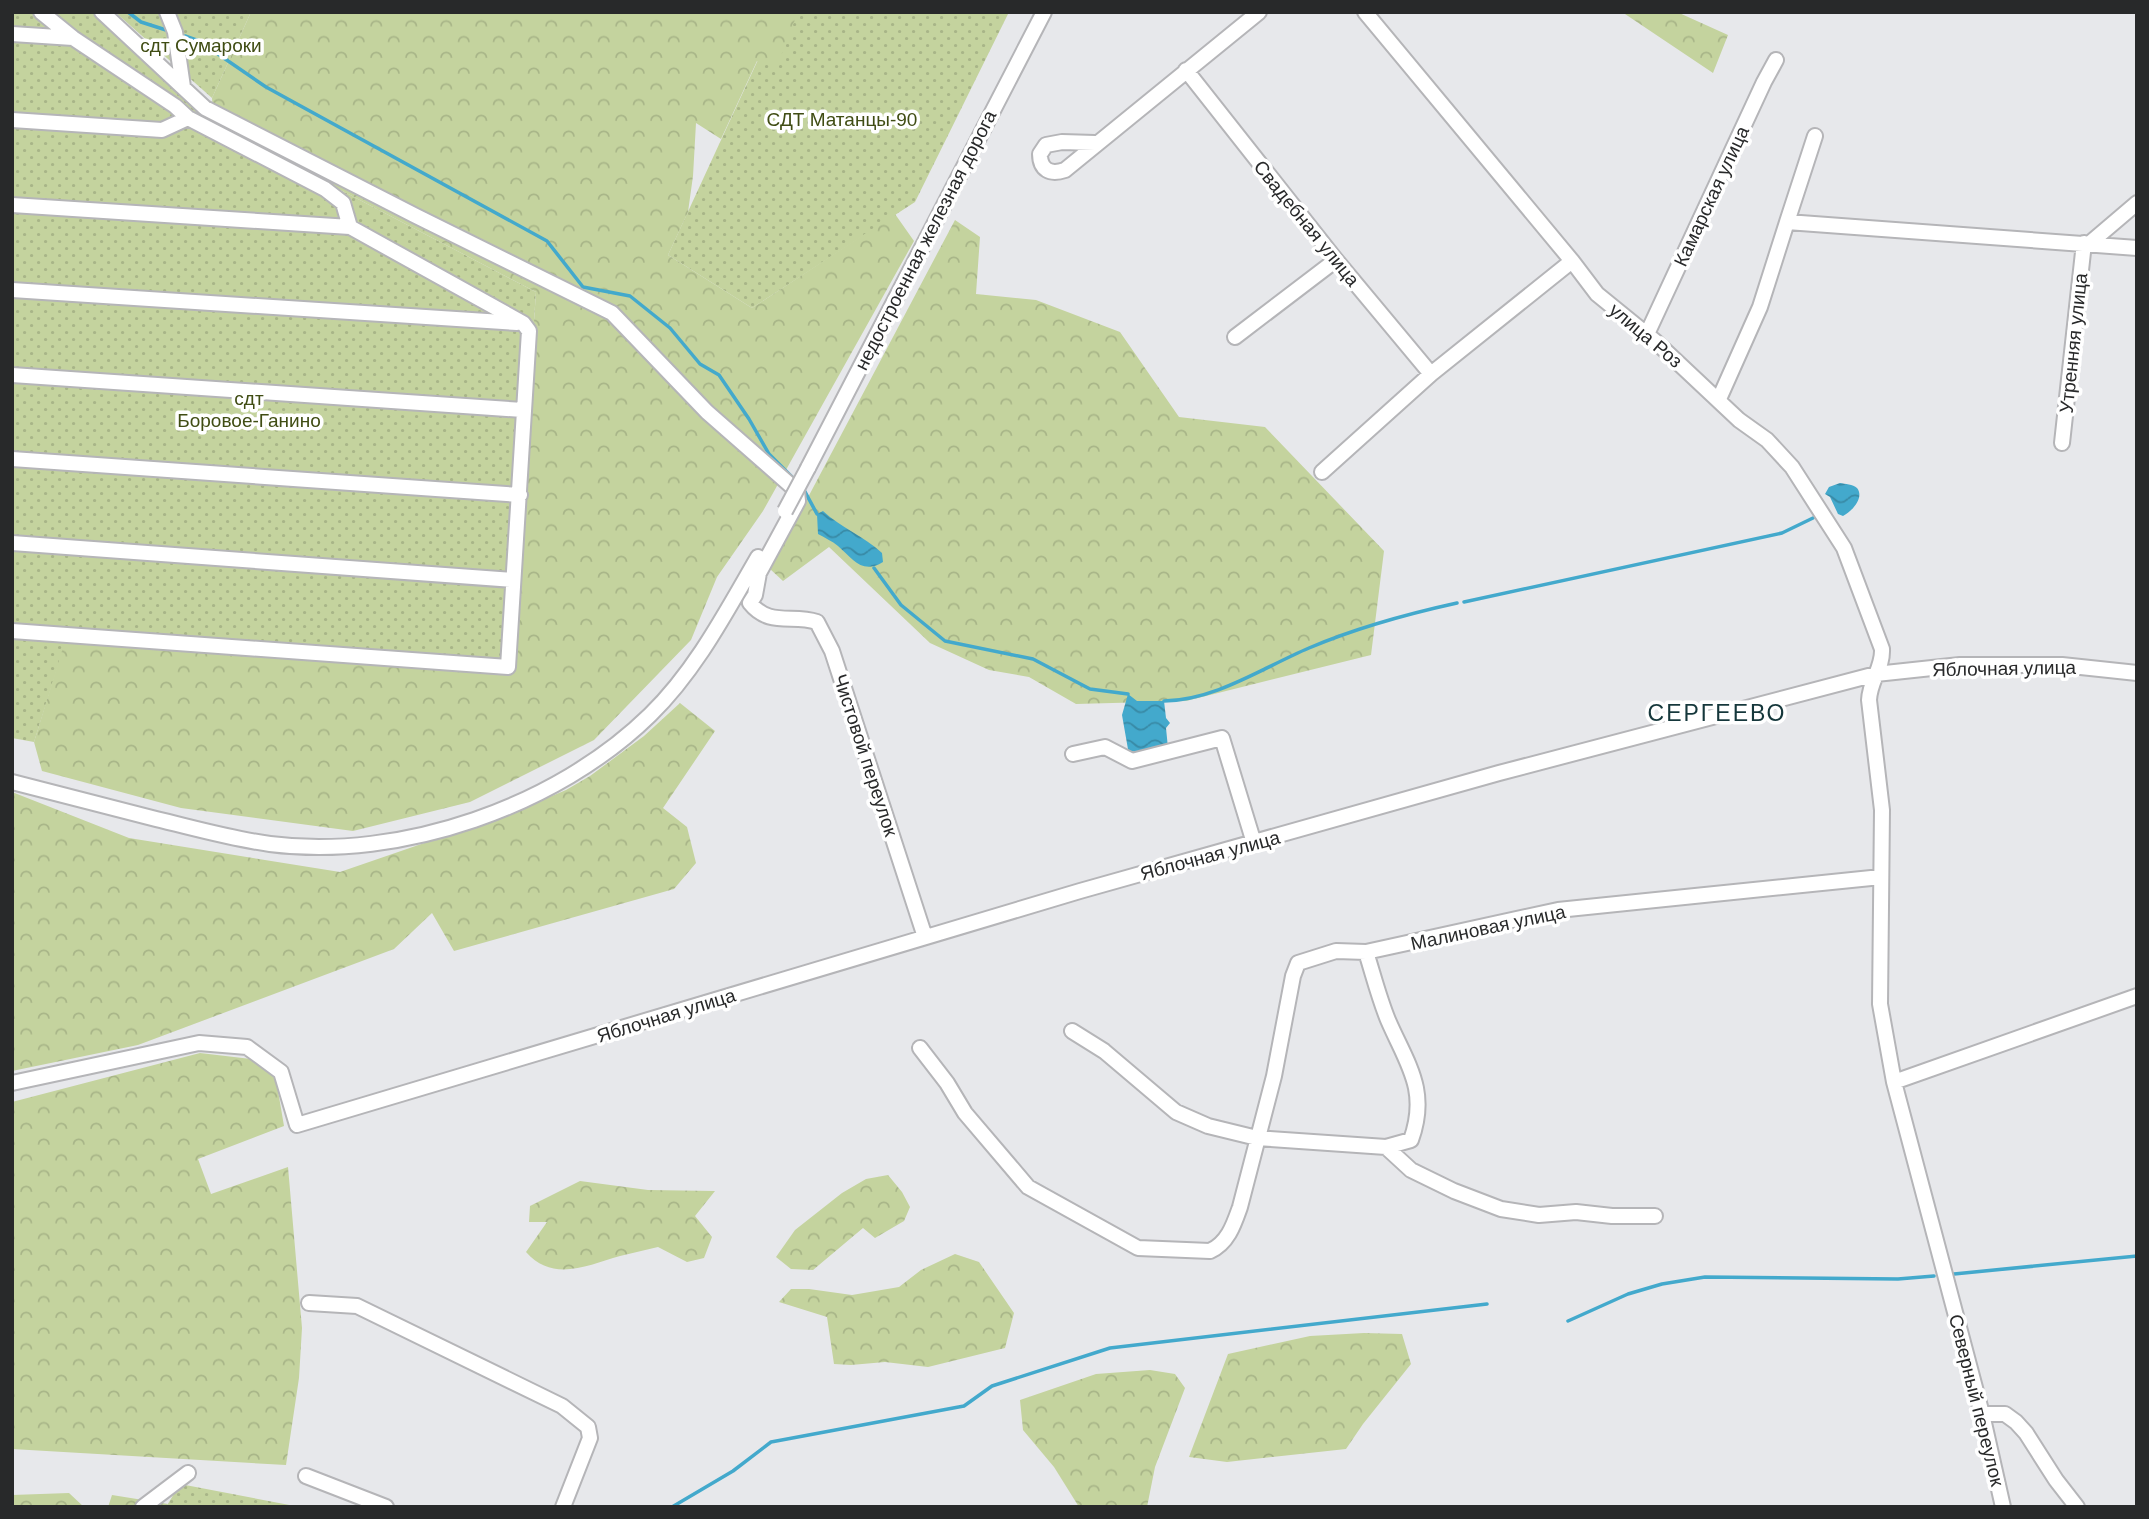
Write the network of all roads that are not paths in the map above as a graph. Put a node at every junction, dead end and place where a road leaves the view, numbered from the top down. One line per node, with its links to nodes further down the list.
1 (41, 12): 8 (street)
2 (102, 12): 11 (street)
3 (167, 12): 11 (street)
4 (1044, 12): 42 (street, недостроенная железная дорога, bridge)
5 (1259, 12): 10 (street)
6 (1365, 12): 23 (street, улица Роз)
7 (12, 34): 8 (street)
8 (73, 38): 12 (street)
9 (1776, 60): 26 (street, Камарская улица)
10 (1185, 71): 15 (street); 22 (street, Свадебная улица)
11 (183, 88): 45 (street, Чистовой переулок)
12 (188, 118): 13 (street); 19 (street)
13 (12, 120)
14 (1815, 136): 18 (street)
15 (1095, 143)
16 (2137, 203): 20 (street)
17 (12, 205): 19 (street)
18 (1787, 222): 20 (street); 30 (street)
19 (350, 227): 25 (street)
20 (2087, 243): 21 (street); 32 (street, Утренняя улица)
21 (2137, 247)
22 (1336, 260): 27 (street); 28 (street, Свадебная улица)
23 (1572, 261): 26 (street, улица Роз); 28 (street)
24 (12, 290): 25 (street)
25 (523, 323): 31 (street)
26 (1647, 334): 30 (street, улица Роз)
27 (1235, 337)
28 (1431, 374): 34 (street)
29 (12, 375): 31 (street)
30 (1719, 399): 40 (street, улица Роз)
31 (523, 411): 35 (street)
32 (2062, 443)
33 (12, 459): 35 (street)
34 (1322, 472)
35 (520, 495): 37 (street)
36 (12, 543): 37 (street)
37 (512, 580): 38 (street)
38 (12, 631)
39 (2137, 673): 40 (street, Яблочная улица)
40 (1876, 674): 43 (street, Яблочная улица); 44 (street, улица Роз)
41 (1073, 754): 43 (street)
42 (12, 782)
43 (1254, 843): 45 (street, Яблочная улица)
44 (1881, 877): 46 (street, Малиновая улица); 50 (street, улица Роз)
45 (925, 937): 51 (street, Яблочная улица)
46 (1366, 952): 52 (street, Малиновая улица); 53 (street)
47 (2137, 996): 50 (street)
48 (1072, 1031): 52 (street)
49 (920, 1048): 52 (street)
50 (1894, 1082): 56 (street, Северный переулок)
51 (12, 1083)
52 (1256, 1139): 53 (street)
53 (1386, 1147): 54 (street)
54 (1655, 1216)
55 (309, 1303): 61 (street)
56 (1982, 1414): 62 (street, Северный переулок); 63 (street)
57 (188, 1473): 59 (street)
58 (306, 1476): 60 (street)
59 (143, 1507)
60 (386, 1507)
61 (563, 1507)
62 (2003, 1507)
63 (2077, 1507)

